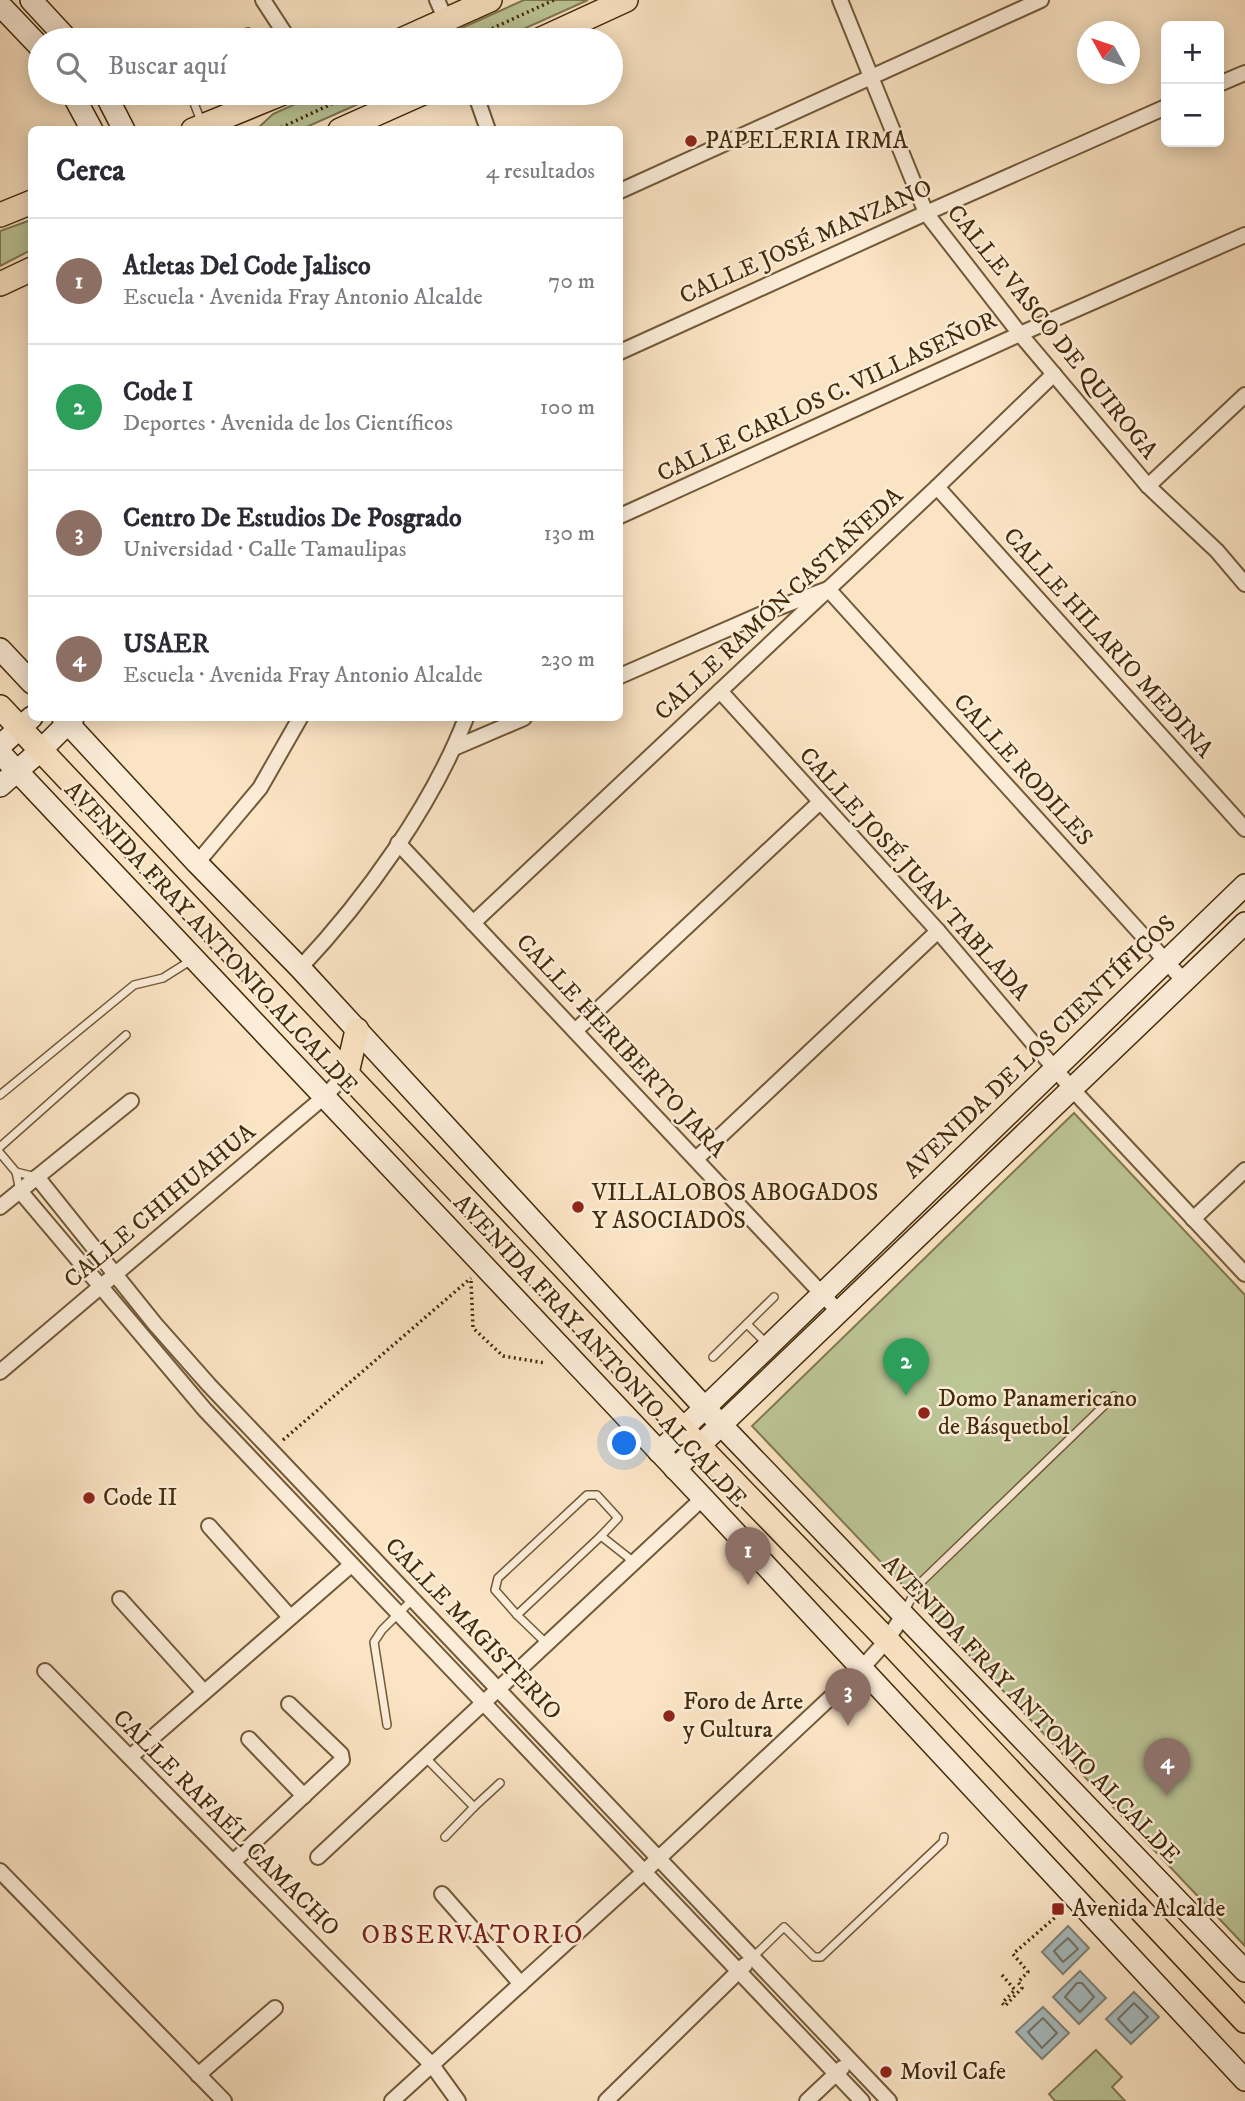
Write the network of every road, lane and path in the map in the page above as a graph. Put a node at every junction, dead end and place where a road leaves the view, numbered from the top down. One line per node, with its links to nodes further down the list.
1 (31, 0): 10 (street)
2 (263, 0): 11 (street)
3 (490, 0): 9 (main road)
4 (554, 0): 13 (path)
5 (626, 0): 14 (main road)
6 (840, 0): 17 (street, CALLE VASCO DE QUIROGA)
7 (1041, 0): 17 (street)
8 (0, 5): 15 (street)
9 (442, 10): 12 (main road)
10 (57, 28)
11 (281, 28)
12 (417, 28)
13 (493, 28)
14 (564, 28)
15 (28, 34)
16 (1245, 73): 18 (street)
17 (870, 77): 34 (street); 36 (street, CALLE VASCO DE QUIROGA)
18 (1224, 82)
19 (78, 105): 27 (street)
20 (111, 105): 28 (street)
21 (193, 105): 29 (lane)
22 (253, 105): 30 (main road)
23 (329, 105): 31 (path)
24 (396, 105): 32 (main road)
25 (479, 105): 33 (street)
26 (1161, 109): 36 (street, CALLE JOSÉ MANZANO)
27 (90, 126)
28 (122, 126)
29 (198, 126)
30 (200, 126)
31 (285, 126)
32 (349, 126)
33 (487, 126)
34 (623, 190)
35 (28, 204): 37 (main road)
36 (926, 213): 41 (street, CALLE VASCO DE QUIROGA); 42 (street, CALLE JOSÉ MANZANO)
37 (0, 215)
38 (1245, 235): 41 (street, CALLE CARLOS C. VILLASEÑOR)
39 (28, 272): 40 (main road)
40 (0, 284)
41 (1020, 334): 43 (street, CALLE VASCO DE QUIROGA); 47 (street, CALLE CARLOS C. VILLASEÑOR)
42 (623, 351)
43 (1054, 374): 45 (street, CALLE VASCO DE QUIROGA); 46 (street, CALLE RAMÓN CASTAÑEDA)
44 (1245, 395): 45 (street)
45 (1148, 486): 48 (street, CALLE VASCO DE QUIROGA)
46 (937, 487): 49 (street, CALLE RAMÓN CASTAÑEDA); 68 (street, CALLE HILARIO MEDINA)
47 (623, 515)
48 (1245, 584)
49 (828, 589): 51 (street); 53 (street, CALLE RAMÓN CASTAÑEDA); 76 (street, CALLE RODILES)
50 (0, 649): 52 (street)
51 (623, 675)
52 (28, 679)
53 (720, 691): 67 (street, CALLE JOSÉ JUAN TABLADA); 72 (street, CALLE RAMÓN CASTAÑEDA)
54 (0, 707): 60 (main road, AVENIDA FRAY ANTONIO ALCALDE)
55 (66, 721): 63 (street)
56 (70, 721): 70 (street, AVENIDA FRAY ANTONIO ALCALDE)
57 (298, 721): 70 (street)
58 (465, 721): 62 (street)
59 (517, 721): 62 (street)
60 (26, 722): 61 (street); 63 (main road, AVENIDA FRAY ANTONIO ALCALDE)
61 (0, 746)
62 (454, 748): 69 (street)
63 (41, 750): 65 (street); 83 (main road, AVENIDA FRAY ANTONIO ALCALDE)
64 (0, 753): 65 (street, AVENIDA FRAY ANTONIO ALCALDE)
65 (17, 771): 66 (street); 75 (street, AVENIDA FRAY ANTONIO ALCALDE)
66 (0, 786)
67 (820, 802): 74 (street, CALLE JOSÉ JUAN TABLADA); 80 (street)
68 (1245, 829)
69 (398, 843): 72 (street, CALLE HERIBERTO JARA); 77 (street)
70 (197, 863): 77 (street, AVENIDA FRAY ANTONIO ALCALDE)
71 (1245, 885): 76 (street, AVENIDA DE LOS CIENTÍFICOS)
72 (473, 923): 80 (street, CALLE HERIBERTO JARA)
73 (1245, 923): 78 (street)
74 (938, 932): 82 (street, CALLE JOSÉ JUAN TABLADA); 90 (street)
75 (194, 958): 85 (lane); 86 (street, AVENIDA FRAY ANTONIO ALCALDE)
76 (1166, 962): 78 (street, CALLE RODILES); 82 (street, AVENIDA DE LOS CIENTÍFICOS)
77 (300, 968): 79 (street, AVENIDA FRAY ANTONIO ALCALDE)
78 (1184, 981): 84 (street)
79 (356, 1030): 83 (main road); 110 (street, AVENIDA FRAY ANTONIO ALCALDE)
80 (575, 1031): 90 (street, CALLE HERIBERTO JARA)
81 (126, 1035): 88 (lane)
82 (1054, 1068): 84 (street, CALLE JOSÉ JUAN TABLADA); 101 (street, AVENIDA DE LOS CIENTÍFICOS)
83 (347, 1073): 86 (street, CALLE CHIHUAHUA); 112 (main road, AVENIDA FRAY ANTONIO ALCALDE)
84 (1072, 1089): 96 (street, CALLE JOSÉ JUAN TABLADA); 103 (street)
85 (0, 1095)
86 (324, 1097): 97 (street, AVENIDA FRAY ANTONIO ALCALDE); 99 (street, CALLE CHIHUAHUA)
87 (131, 1101): 93 (street)
88 (0, 1147)
89 (0, 1153): 92 (lane)
90 (696, 1159): 101 (street, CALLE HERIBERTO JARA)
91 (1245, 1170): 96 (street)
92 (16, 1172): 93 (lane); 94 (lane)
93 (37, 1177): 94 (street); 99 (street, CALLE MAGISTERIO)
94 (20, 1191): 95 (street); 100 (street, CALLE MAGISTERIO)
95 (0, 1207)
96 (1193, 1219): 98 (street, CALLE JOSÉ JUAN TABLADA)
97 (478, 1273): 107 (path); 114 (path); 115 (street, AVENIDA FRAY ANTONIO ALCALDE)
98 (1245, 1273)
99 (115, 1274): 100 (street, CALLE CHIHUAHUA); 114 (street, CALLE MAGISTERIO)
100 (100, 1286): 108 (street, CALLE CHIHUAHUA); 121 (street, CALLE MAGISTERIO)
101 (823, 1294): 103 (street, CALLE HERIBERTO JARA); 105 (street, AVENIDA DE LOS CIENTÍFICOS)
102 (774, 1297): 104 (lane)
103 (839, 1312): 111 (street)
104 (747, 1324): 105 (lane); 106 (lane)
105 (769, 1346): 110 (street, AVENIDA DE LOS CIENTÍFICOS)
106 (713, 1357)
107 (545, 1363)
108 (0, 1372)
109 (1114, 1396): 125 (lane)
110 (704, 1407): 111 (street, AVENIDA FRAY ANTONIO ALCALDE); 112 (street, AVENIDA DE LOS CIENTÍFICOS)
111 (721, 1424): 113 (street); 125 (street, AVENIDA FRAY ANTONIO ALCALDE)
112 (683, 1429): 113 (main road, AVENIDA FRAY ANTONIO ALCALDE); 115 (street, AVENIDA DE LOS CIENTÍFICOS)
113 (699, 1446): 116 (street); 128 (main road, AVENIDA FRAY ANTONIO ALCALDE)
114 (271, 1450): 123 (street, CALLE MAGISTERIO)
115 (659, 1452): 116 (street, AVENIDA FRAY ANTONIO ALCALDE)
116 (675, 1469): 117 (street, AVENIDA FRAY ANTONIO ALCALDE)
117 (703, 1498): 120 (street); 130 (street, AVENIDA FRAY ANTONIO ALCALDE)
118 (209, 1526): 127 (street)
119 (601, 1536): 120 (lane); 126 (lane); 126 (lane)
120 (634, 1562): 129 (street)
121 (351, 1565): 124 (street, CALLE MAGISTERIO); 127 (street)
122 (120, 1599): 133 (street)
123 (412, 1600): 124 (lane); 132 (street, CALLE MAGISTERIO)
124 (397, 1614): 134 (street, CALLE MAGISTERIO); 136 (lane)
125 (904, 1614): 128 (street); 154 (street, AVENIDA FRAY ANTONIO ALCALDE)
126 (517, 1615): 129 (lane)
127 (290, 1617): 133 (street)
128 (887, 1640): 130 (street); 158 (main road, AVENIDA FRAY ANTONIO ALCALDE)
129 (546, 1643): 132 (street)
130 (862, 1668): 146 (street); 163 (street, AVENIDA FRAY ANTONIO ALCALDE)
131 (45, 1671): 139 (street, CALLE RAFAÉL CAMACHO)
132 (498, 1688): 134 (street); 146 (street, CALLE MAGISTERIO)
133 (204, 1692): 139 (street)
134 (482, 1703): 138 (street); 149 (street, CALLE MAGISTERIO)
135 (289, 1704): 141 (street)
136 (387, 1725)
137 (249, 1739): 141 (street)
138 (425, 1756): 142 (lane); 145 (street)
139 (130, 1757): 147 (street, CALLE RAFAÉL CAMACHO)
140 (500, 1783): 142 (lane)
141 (304, 1796): 147 (street)
142 (474, 1807): 143 (lane)
143 (445, 1837)
144 (944, 1837): 152 (lane)
145 (318, 1857)
146 (659, 1857): 149 (street); 152 (street, CALLE MAGISTERIO)
147 (233, 1862): 160 (street, CALLE RAFAÉL CAMACHO)
148 (0, 1871): 162 (street)
149 (645, 1871): 153 (street, CALLE MAGISTERIO); 156 (street)
150 (442, 1894): 156 (street)
151 (1058, 1915): 155 (path)
152 (753, 1957): 153 (street); 159 (street, CALLE MAGISTERIO)
153 (739, 1971): 161 (street, CALLE MAGISTERIO); 167 (street)
154 (1245, 1971)
155 (1002, 1975)
156 (521, 1984): 160 (street)
157 (275, 2008): 162 (street)
158 (1245, 2021)
159 (850, 2060): 161 (street); 170 (street, CALLE MAGISTERIO)
160 (432, 2065): 165 (street); 166 (street, CALLE RAFAÉL CAMACHO)
161 (836, 2073): 168 (street); 169 (street, CALLE MAGISTERIO)
162 (198, 2075): 164 (street)
163 (1245, 2080)
164 (224, 2101)
165 (392, 2101)
166 (458, 2101)
167 (606, 2101)
168 (807, 2101)
169 (862, 2101)
170 (889, 2101)

